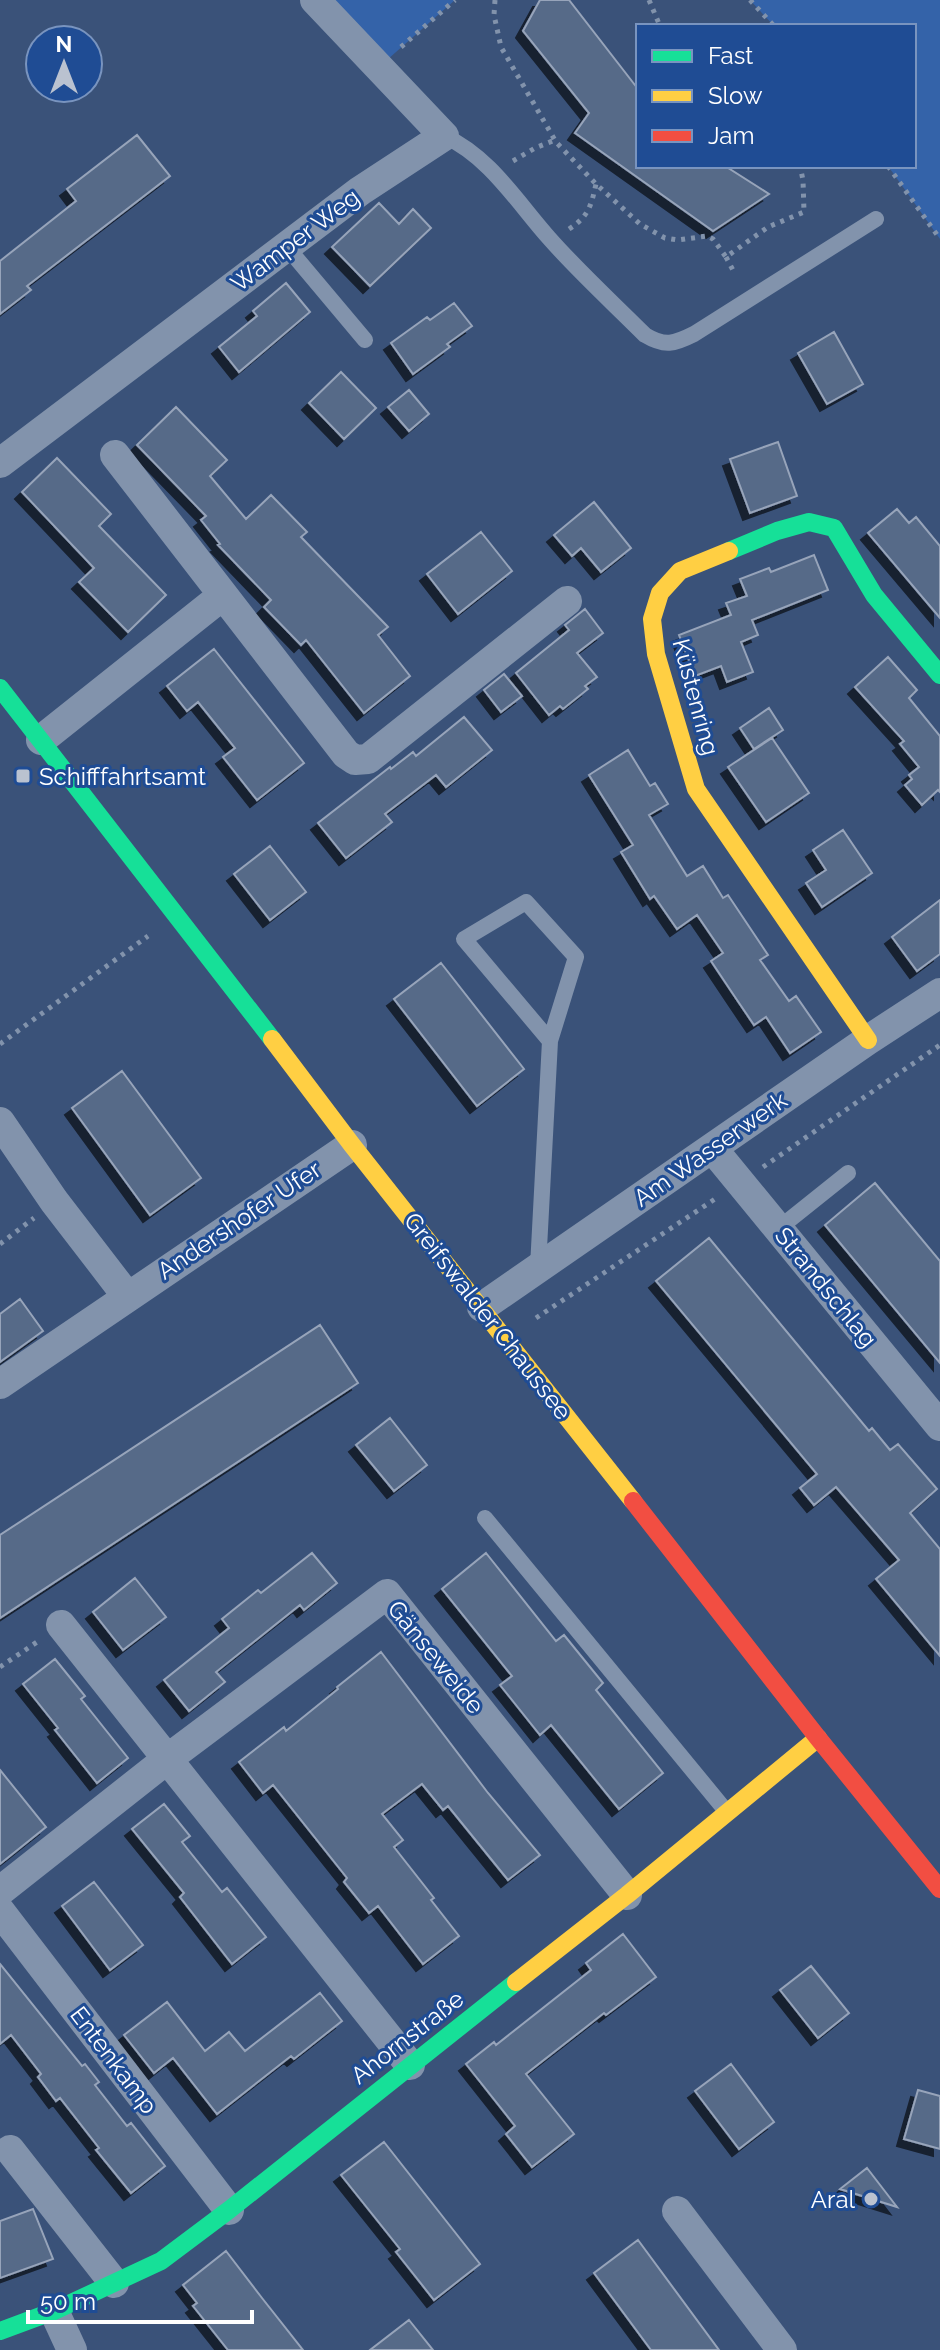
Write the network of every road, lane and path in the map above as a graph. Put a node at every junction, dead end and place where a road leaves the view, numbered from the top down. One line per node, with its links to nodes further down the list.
1 (315, 0): 8 (street)
2 (455, 0): 8 (path)
3 (495, 0): 10 (path)
4 (649, 0): 6 (path)
5 (750, 0): 7 (path)
6 (659, 24)
7 (772, 24)
8 (379, 67): 9 (street)
9 (444, 136): 13 (lane); 18 (street, Wamper Weg)
10 (555, 140): 13 (path); 14 (path)
11 (800, 168): 19 (path)
12 (889, 168): 16 (path)
13 (494, 173): 17 (lane)
14 (596, 184): 17 (path); 19 (path)
15 (876, 219): 17 (lane)
16 (940, 239)
17 (551, 241)
18 (286, 246): 21 (lane); 23 (street, Wamper Weg)
19 (726, 257): 20 (path)
20 (735, 274)
21 (365, 340)
22 (115, 455): 24 (street)
23 (0, 463)
24 (222, 596): 25 (street); 28 (street)
25 (567, 601)
26 (940, 675): 31 (street, Küstenring)
27 (0, 688): 28 (street, Greifswalder Chaussee)
28 (41, 740): 29 (street, Greifswalder Chaussee)
29 (177, 914): 33 (path); 35 (street, Greifswalder Chaussee)
30 (940, 993): 31 (street, Am Wasserwerk)
31 (868, 1040): 36 (street, Am Wasserwerk)
32 (550, 1041): 32 (lane); 41 (lane)
33 (0, 1044)
34 (0, 1122): 38 (street)
35 (352, 1145): 42 (street, Andershofer Ufer); 43 (street, Greifswalder Chaussee)
36 (712, 1148): 39 (street, Strandschlag); 41 (street, Am Wasserwerk)
37 (848, 1173): 39 (lane)
38 (54, 1201): 40 (path); 42 (street)
39 (778, 1229): 45 (street, Strandschlag)
40 (0, 1244)
41 (538, 1267): 43 (street, Am Wasserwerk)
42 (127, 1296): 44 (street, Andershofer Ufer)
43 (482, 1307): 49 (street, Greifswalder Chaussee)
44 (0, 1384)
45 (940, 1426)
46 (485, 1518): 51 (lane)
47 (61, 1625): 48 (path); 50 (street)
48 (0, 1667)
49 (818, 1738): 51 (street, Ahornstraße); 52 (street, Greifswalder Chaussee)
50 (166, 1760): 53 (street); 54 (street, Gänseweide); 56 (street)
51 (727, 1813): 54 (street, Ahornstraße)
52 (940, 1889)
53 (0, 1891)
54 (627, 1895): 56 (street, Ahornstraße)
55 (0, 1911): 58 (street, Entenkamp)
56 (410, 2065): 58 (street, Ahornstraße)
57 (10, 2150): 60 (street)
58 (229, 2210): 60 (street, Ahornstraße)
59 (677, 2211): 64 (street)
60 (114, 2283): 61 (street, Ahornstraße)
61 (54, 2311): 62 (street, Ahornstraße); 63 (street)
62 (0, 2331)
63 (72, 2350)
64 (782, 2350)

